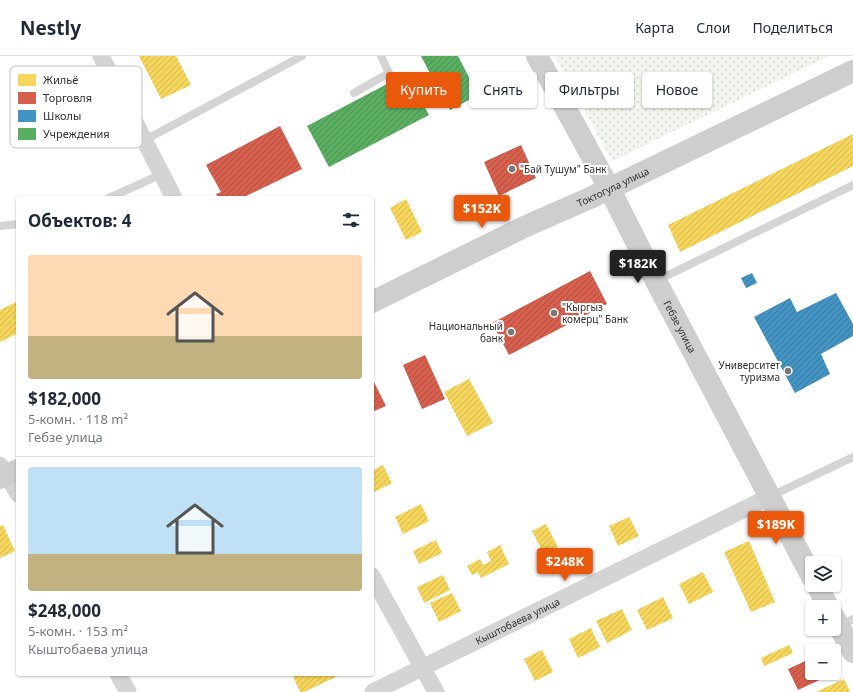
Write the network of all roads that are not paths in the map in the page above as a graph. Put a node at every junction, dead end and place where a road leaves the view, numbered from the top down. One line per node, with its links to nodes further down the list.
1 (101, 56): 5 (street)
2 (302, 56): 9 (lane)
3 (381, 56): 7 (lane)
4 (537, 56): 12 (main road, Гебзе улица)
5 (106, 66)
6 (853, 71): 12 (main road, Токтогула улица)
7 (354, 93)
8 (142, 134): 9 (street)
9 (145, 140): 10 (street)
10 (162, 174): 13 (lane); 14 (street)
11 (853, 185): 17 (lane)
12 (609, 188): 17 (main road, Гебзе улица); 18 (main road, Токтогула улица)
13 (112, 196)
14 (173, 196)
15 (16, 224): 16 (lane)
16 (0, 226)
17 (656, 281): 22 (main road, Гебзе улица)
18 (374, 301)
19 (853, 456): 22 (lane)
20 (6, 472): 21 (street)
21 (16, 490)
22 (769, 497): 23 (main road, Гебзе улица); 27 (street, Кыштобаева улица)
23 (805, 564)
24 (374, 580): 27 (street)
25 (842, 621): 26 (main road)
26 (853, 652)
27 (423, 668): 30 (street, Кыштобаева улица); 31 (street)
28 (119, 676): 29 (street)
29 (128, 692)
30 (373, 692)
31 (436, 692)

